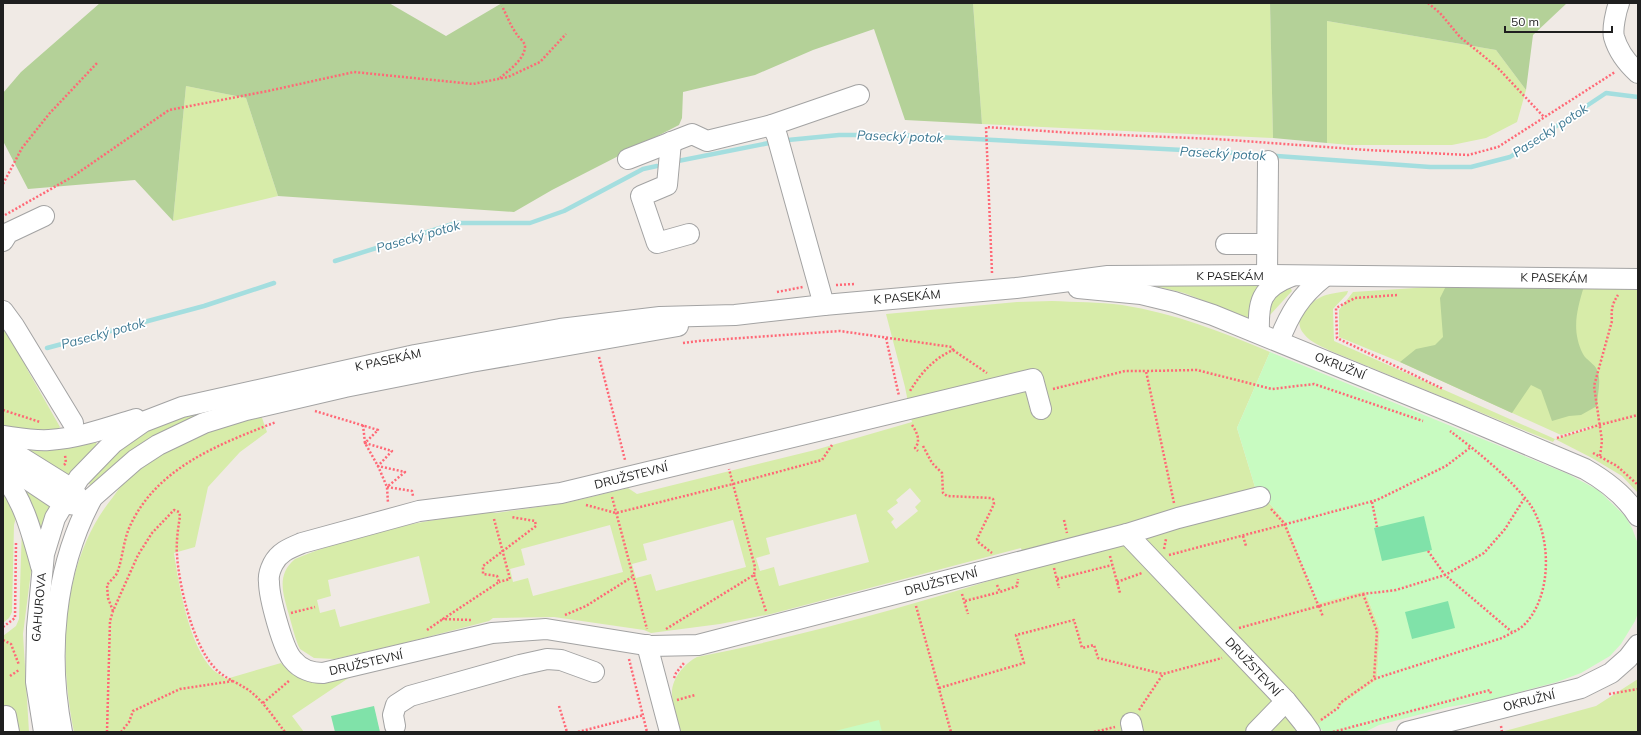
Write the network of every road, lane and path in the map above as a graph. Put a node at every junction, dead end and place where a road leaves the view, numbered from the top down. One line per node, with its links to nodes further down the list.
1 (1428, 3): 9 (path)
2 (1619, 3): 6 (street)
3 (502, 6): 7 (path)
4 (566, 34): 7 (path)
5 (98, 62): 14 (path)
6 (1633, 68): 9 (path)
7 (499, 78): 16 (path)
8 (859, 95): 10 (street)
9 (1544, 117): 21 (path)
10 (772, 124): 11 (street); 28 (street)
11 (671, 142): 12 (street); 17 (street)
12 (628, 159)
13 (1268, 161): 20 (street)
14 (3, 184)
15 (44, 216): 18 (street)
16 (3, 217)
17 (689, 234)
18 (3, 241)
19 (1226, 244): 20 (street)
20 (1267, 244): 22 (street)
21 (992, 273)
22 (1267, 276): 23 (street, K PASEKÁM); 26 (street, K PASEKÁM)
23 (1292, 276): 24 (street, K PASEKÁM); 31 (street)
24 (1324, 277): 25 (street, K PASEKÁM); 34 (street)
25 (1634, 279): 55 (path)
26 (1016, 288): 28 (street, K PASEKÁM); 31 (street, OKRUŽNÍ)
27 (1355, 298): 33 (path)
28 (824, 305): 30 (street, K PASEKÁM)
29 (3, 311): 52 (street)
30 (735, 315): 43 (street, K PASEKÁM); 76 (street, K PASEKÁM)
31 (1259, 333): 34 (street, OKRUŽNÍ)
32 (886, 338): 35 (path); 36 (path); 49 (path)
33 (1337, 338)
34 (1279, 341): 47 (street, OKRUŽNÍ)
35 (676, 344)
36 (953, 350): 42 (path); 49 (path)
37 (607, 356): 38 (path)
38 (599, 357): 39 (path); 69 (path)
39 (592, 358)
40 (1125, 371): 41 (path)
41 (1146, 371): 51 (path); 83 (path)
42 (1006, 386): 45 (street, DRUŽSTEVNÍ); 49 (street, DRUŽSTEVNÍ)
43 (182, 406): 56 (street); 76 (street, K PASEKÁM)
44 (316, 408): 54 (path)
45 (1041, 409)
46 (3, 410): 53 (path)
47 (1453, 413): 62 (path); 80 (street, OKRUŽNÍ)
48 (1638, 415): 55 (path)
49 (905, 416): 63 (path); 69 (street, DRUŽSTEVNÍ)
50 (278, 421): 117 (path)
51 (1424, 421)
52 (73, 423)
53 (47, 425)
54 (363, 425): 59 (path); 59 (path)
55 (1599, 425): 57 (path); 64 (path)
56 (3, 436)
57 (1557, 438)
58 (834, 442): 70 (path)
59 (366, 443): 66 (path); 66 (path)
60 (3, 446): 76 (street)
61 (923, 446): 97 (path)
62 (1471, 447): 74 (path); 75 (path)
63 (918, 451)
64 (1600, 456)
65 (3, 463): 76 (street)
66 (378, 466): 71 (path); 71 (path)
67 (730, 474): 70 (path)
68 (3, 475): 100 (street)
69 (629, 476): 78 (street, DRUŽSTEVNÍ)
70 (733, 484): 79 (path); 102 (path)
71 (387, 486): 78 (path); 84 (path)
72 (611, 495): 79 (path)
73 (1260, 497): 83 (street, DRUŽSTEVNÍ); 86 (path)
74 (1524, 499): 104 (path); 127 (path)
75 (1372, 502): 86 (path); 87 (path)
76 (78, 503): 100 (street, GAHUROVA); 153 (street, GAHUROVA)
77 (582, 504): 79 (path)
78 (419, 511): 84 (street, DRUŽSTEVNÍ)
79 (616, 512): 105 (path)
80 (1638, 516)
81 (493, 517): 95 (path)
82 (508, 517): 95 (path)
83 (1178, 518): 88 (street, DRUŽSTEVNÍ)
84 (390, 519): 134 (street, DRUŽSTEVNÍ)
85 (1064, 520): 90 (path)
86 (1285, 525): 89 (path); 115 (path)
87 (1377, 527)
88 (1127, 534): 111 (street, DRUŽSTEVNÍ); 143 (street, DRUŽSTEVNÍ)
89 (1243, 536): 92 (path); 96 (path)
90 (1068, 537)
91 (16, 542): 123 (path)
92 (1246, 546)
93 (1108, 550): 99 (path)
94 (1428, 550): 104 (path)
95 (502, 552): 107 (path); 107 (path)
96 (1164, 557)
97 (995, 558)
98 (1053, 565): 106 (path)
99 (1112, 565): 106 (path); 109 (path)
100 (43, 570): 152 (street, GAHUROVA)
101 (1149, 571): 109 (path)
102 (754, 575): 124 (path); 126 (path)
103 (1018, 575): 112 (path)
104 (1445, 575): 114 (path); 127 (path)
105 (632, 577): 120 (path); 128 (path)
106 (1057, 579): 110 (path)
107 (499, 582): 122 (path)
108 (993, 582): 112 (path)
109 (1117, 582): 113 (path)
110 (1059, 588)
111 (911, 590): 124 (street, DRUŽSTEVNÍ); 141 (path)
112 (1000, 592): 119 (path)
113 (1120, 593)
114 (1363, 594): 115 (path); 138 (path)
115 (1319, 606): 121 (path); 125 (path)
116 (315, 607): 118 (path)
117 (113, 611): 139 (path); 154 (path)
118 (286, 614)
119 (968, 614)
120 (562, 616)
121 (1322, 617)
122 (475, 620)
123 (3, 627)
124 (771, 627): 128 (street, DRUŽSTEVNÍ)
125 (1237, 628)
126 (663, 630)
127 (1512, 632): 138 (path)
128 (648, 639): 130 (street, DRUŽSTEVNÍ); 146 (street)
129 (3, 640): 137 (path)
130 (625, 641): 134 (street, DRUŽSTEVNÍ); 147 (path)
131 (1230, 656): 136 (path)
132 (1635, 656): 164 (street, OKRUŽNÍ)
133 (689, 659): 140 (path)
134 (304, 669): 144 (path)
135 (594, 672): 149 (street)
136 (1163, 674): 141 (path); 150 (path)
137 (10, 676)
138 (1374, 679): 151 (path)
139 (233, 681): 144 (path); 155 (path)
140 (673, 681)
141 (939, 688): 161 (path)
142 (695, 695): 146 (path)
143 (1286, 701): 151 (street, DRUŽSTEVNÍ); 163 (street)
144 (263, 703): 156 (path)
145 (559, 706): 157 (path)
146 (667, 706): 147 (path); 160 (street)
147 (643, 715): 158 (path); 159 (path)
148 (1500, 723): 165 (path)
149 (395, 726)
150 (1132, 727): 162 (path)
151 (1313, 727)
152 (42, 729)
153 (62, 732)
154 (107, 732)
155 (122, 732)
156 (285, 732)
157 (567, 732)
158 (578, 732)
159 (647, 732)
160 (670, 732)
161 (951, 732)
162 (1094, 732)
163 (1256, 732)
164 (1407, 732)
165 (1502, 732)

